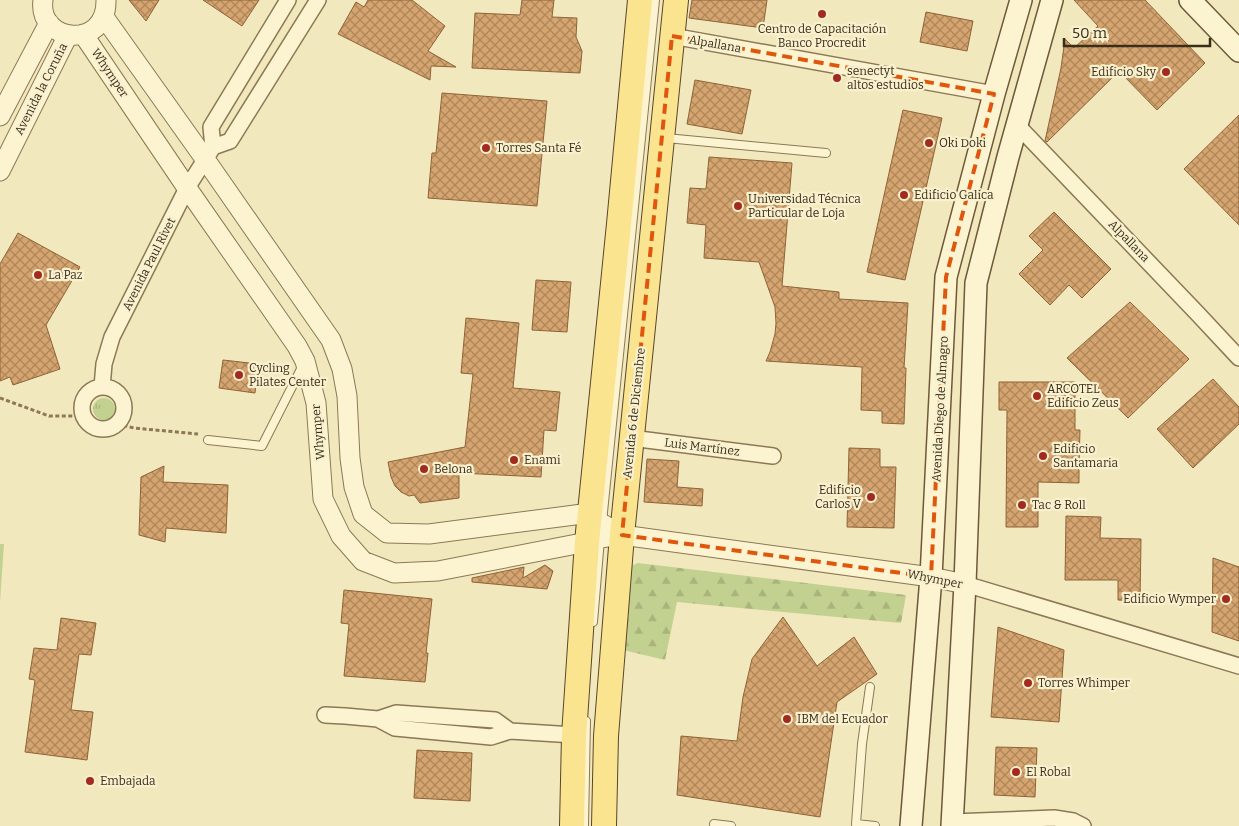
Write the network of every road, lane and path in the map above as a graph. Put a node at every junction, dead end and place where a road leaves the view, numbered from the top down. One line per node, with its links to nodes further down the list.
1 (43, 0): 11 (street)
2 (288, 0): 19 (street)
3 (318, 0): 19 (street, Avenida Paul Rivet)
4 (640, 0): 32 (main road, Avenida 6 de Diciembre)
5 (655, 0): 32 (lane)
6 (676, 0): 13 (main road, Avenida 6 de Diciembre)
7 (1021, 0): 15 (main road, Avenida Diego de Almagro)
8 (1052, 0): 17 (main road)
9 (1190, 0): 14 (main road)
10 (105, 9): 12 (street); 19 (street, Whymper)
11 (49, 22): 12 (street); 16 (street, Avenida la Coruña)
12 (76, 35): 21 (street, Avenida la Coruña); 22 (street, Whymper)
13 (672, 36): 15 (street, Alpallana); 18 (main road, Avenida 6 de Diciembre)
14 (1239, 51)
15 (994, 94): 33 (main road, Avenida Diego de Almagro)
16 (0, 116)
17 (1017, 125): 23 (street, Alpallana); 34 (main road)
18 (662, 137): 20 (lane); 29 (main road, Avenida 6 de Diciembre)
19 (209, 153): 22 (street, Avenida Paul Rivet); 32 (street, Whymper)
20 (826, 153)
21 (0, 171)
22 (187, 188): 24 (street, Whymper); 25 (street, Avenida Paul Rivet)
23 (1239, 358)
24 (305, 361): 30 (lane); 32 (street, Whymper)
25 (102, 387): 27 (street); 28 (street)
26 (0, 398): 27 (path)
27 (84, 416): 28 (street)
28 (117, 424): 30 (path)
29 (631, 438): 31 (street, Luis Martínez); 32 (main road, Avenida 6 de Diciembre)
30 (208, 440)
31 (773, 456)
32 (600, 530): 33 (street, Whymper); 35 (lane); 40 (main road, Avenida 6 de Diciembre); 46 (main road, Avenida 6 de Diciembre)
33 (931, 577): 34 (street, Whymper); 49 (main road, Avenida Diego de Almagro)
34 (965, 584): 36 (street, Whymper); 42 (main road)
35 (593, 633)
36 (1239, 666)
37 (870, 687): 43 (lane)
38 (587, 709): 45 (lane)
39 (325, 715): 40 (street)
40 (574, 734): 44 (main road, Avenida 6 de Diciembre)
41 (714, 824): 47 (lane)
42 (952, 824): 50 (street)
43 (856, 825): 48 (lane)
44 (572, 826)
45 (584, 826)
46 (604, 826)
47 (731, 826)
48 (875, 826)
49 (911, 826)
50 (1083, 826)

